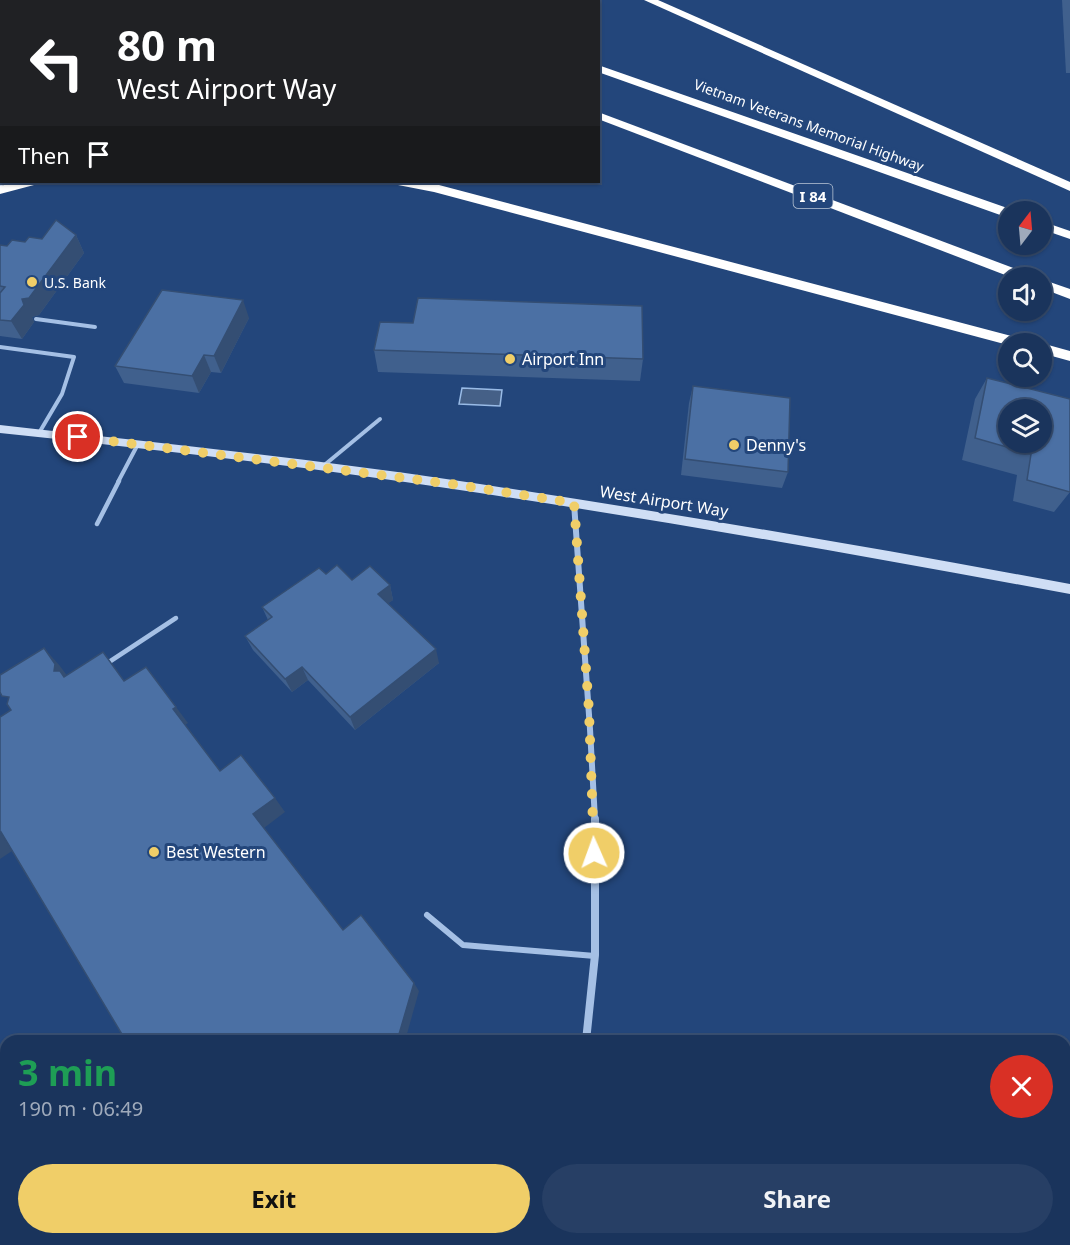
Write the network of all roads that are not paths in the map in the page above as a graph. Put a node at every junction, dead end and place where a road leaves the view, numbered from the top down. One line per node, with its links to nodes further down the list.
1 (641, 0): 2 (highway)
2 (654, 3): 8 (highway)
3 (600, 69): 11 (highway, Vietnam Veterans Memorial Highway)
4 (600, 116): 14 (highway, I 84)
5 (26, 183): 10 (highway)
6 (408, 183): 9 (highway)
7 (422, 183): 9 (highway)
8 (1070, 187)
9 (435, 188): 19 (highway)
10 (0, 190)
11 (998, 209)
12 (1052, 229): 13 (highway)
13 (1070, 235)
14 (998, 267)
15 (1052, 287): 16 (highway)
16 (1070, 294)
17 (36, 319): 18 (lane)
18 (95, 327)
19 (998, 337)
20 (0, 347): 25 (lane)
21 (1052, 351): 22 (highway)
22 (1070, 356)
23 (380, 419): 27 (lane)
24 (0, 429): 25 (street, West Airport Way)
25 (38, 433): 26 (street, West Airport Way)
26 (138, 444): 27 (street, West Airport Way); 29 (lane)
27 (320, 468): 28 (street, West Airport Way)
28 (574, 503): 30 (street, West Airport Way); 34 (street)
29 (97, 524)
30 (1070, 589)
31 (176, 618): 32 (lane)
32 (101, 666)
33 (427, 915): 34 (lane)
34 (595, 956): 35 (street)
35 (587, 1035)

